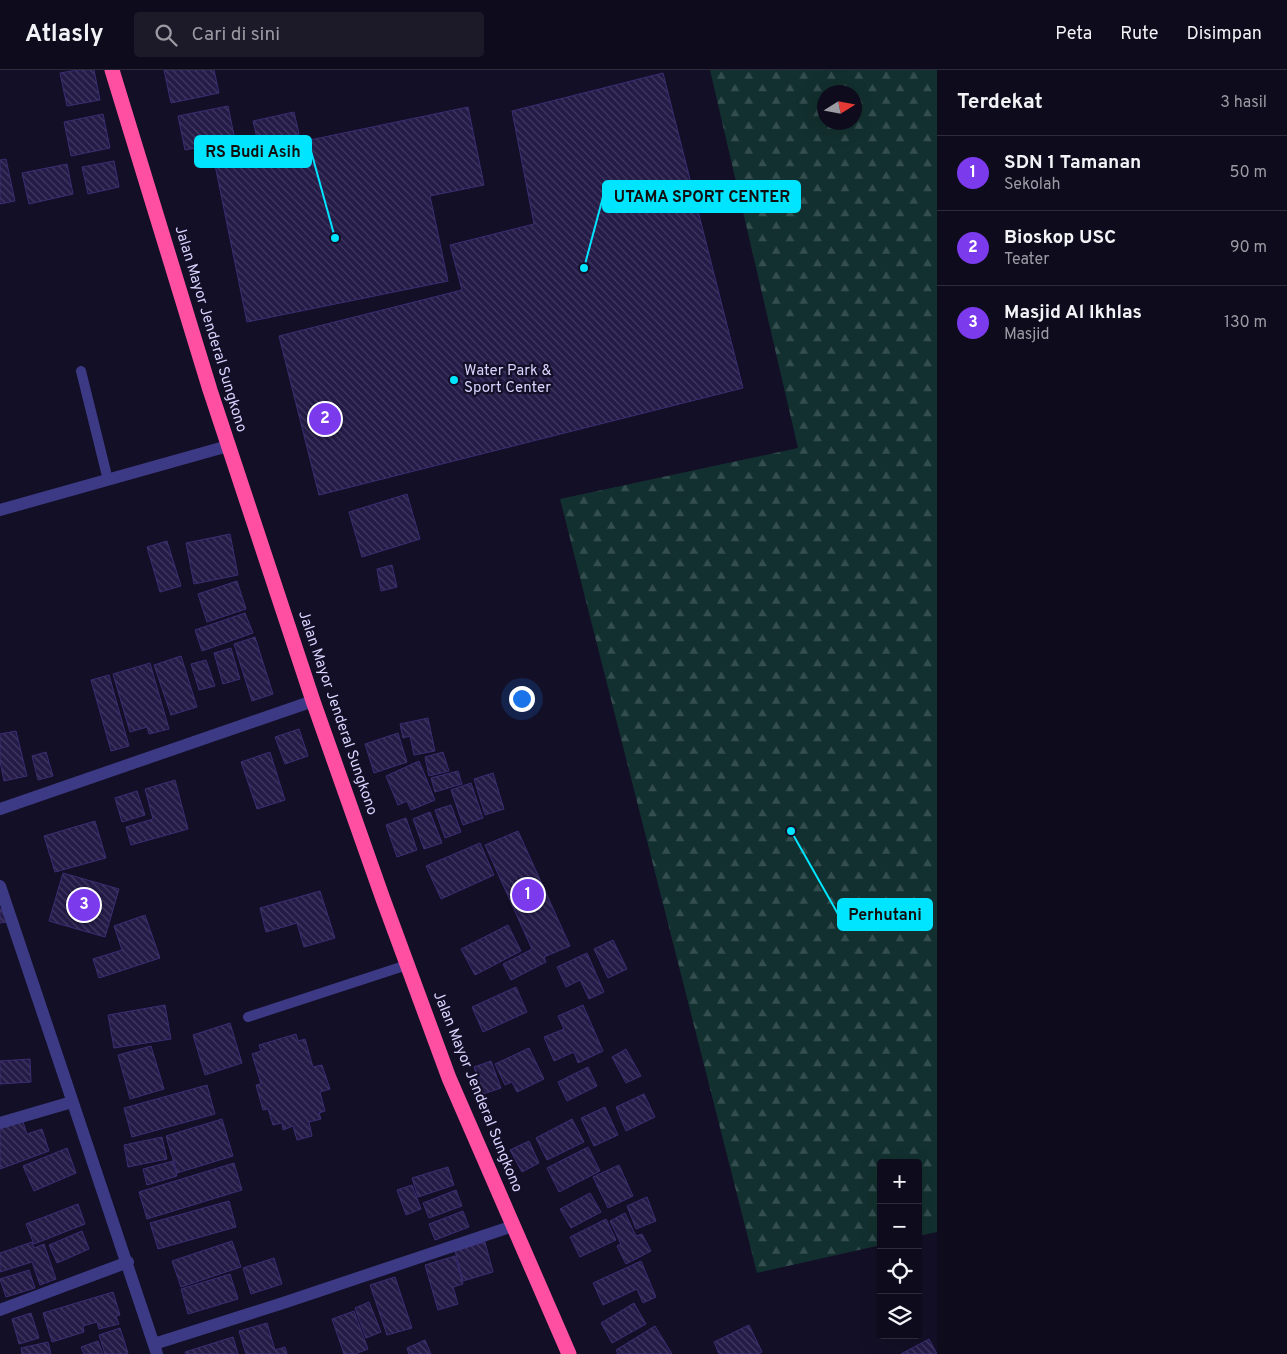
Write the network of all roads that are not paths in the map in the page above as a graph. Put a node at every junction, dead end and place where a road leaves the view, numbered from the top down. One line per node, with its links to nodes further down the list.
1 (112, 70): 3 (highway, Jalan Mayor Jenderal Sungkono)
2 (81, 371): 4 (lane)
3 (228, 446): 4 (street); 6 (highway, Jalan Mayor Jenderal Sungkono)
4 (108, 480): 5 (street)
5 (0, 510)
6 (313, 701): 7 (street); 9 (highway, Jalan Mayor Jenderal Sungkono)
7 (0, 808)
8 (0, 886): 11 (street)
9 (407, 965): 10 (lane); 13 (highway, Jalan Mayor Jenderal Sungkono)
10 (248, 1017)
11 (72, 1102): 12 (street); 14 (street)
12 (0, 1123)
13 (513, 1226): 16 (street); 17 (highway, Jalan Mayor Jenderal Sungkono)
14 (128, 1262): 15 (street); 16 (street)
15 (0, 1310)
16 (156, 1349)
17 (569, 1354)

